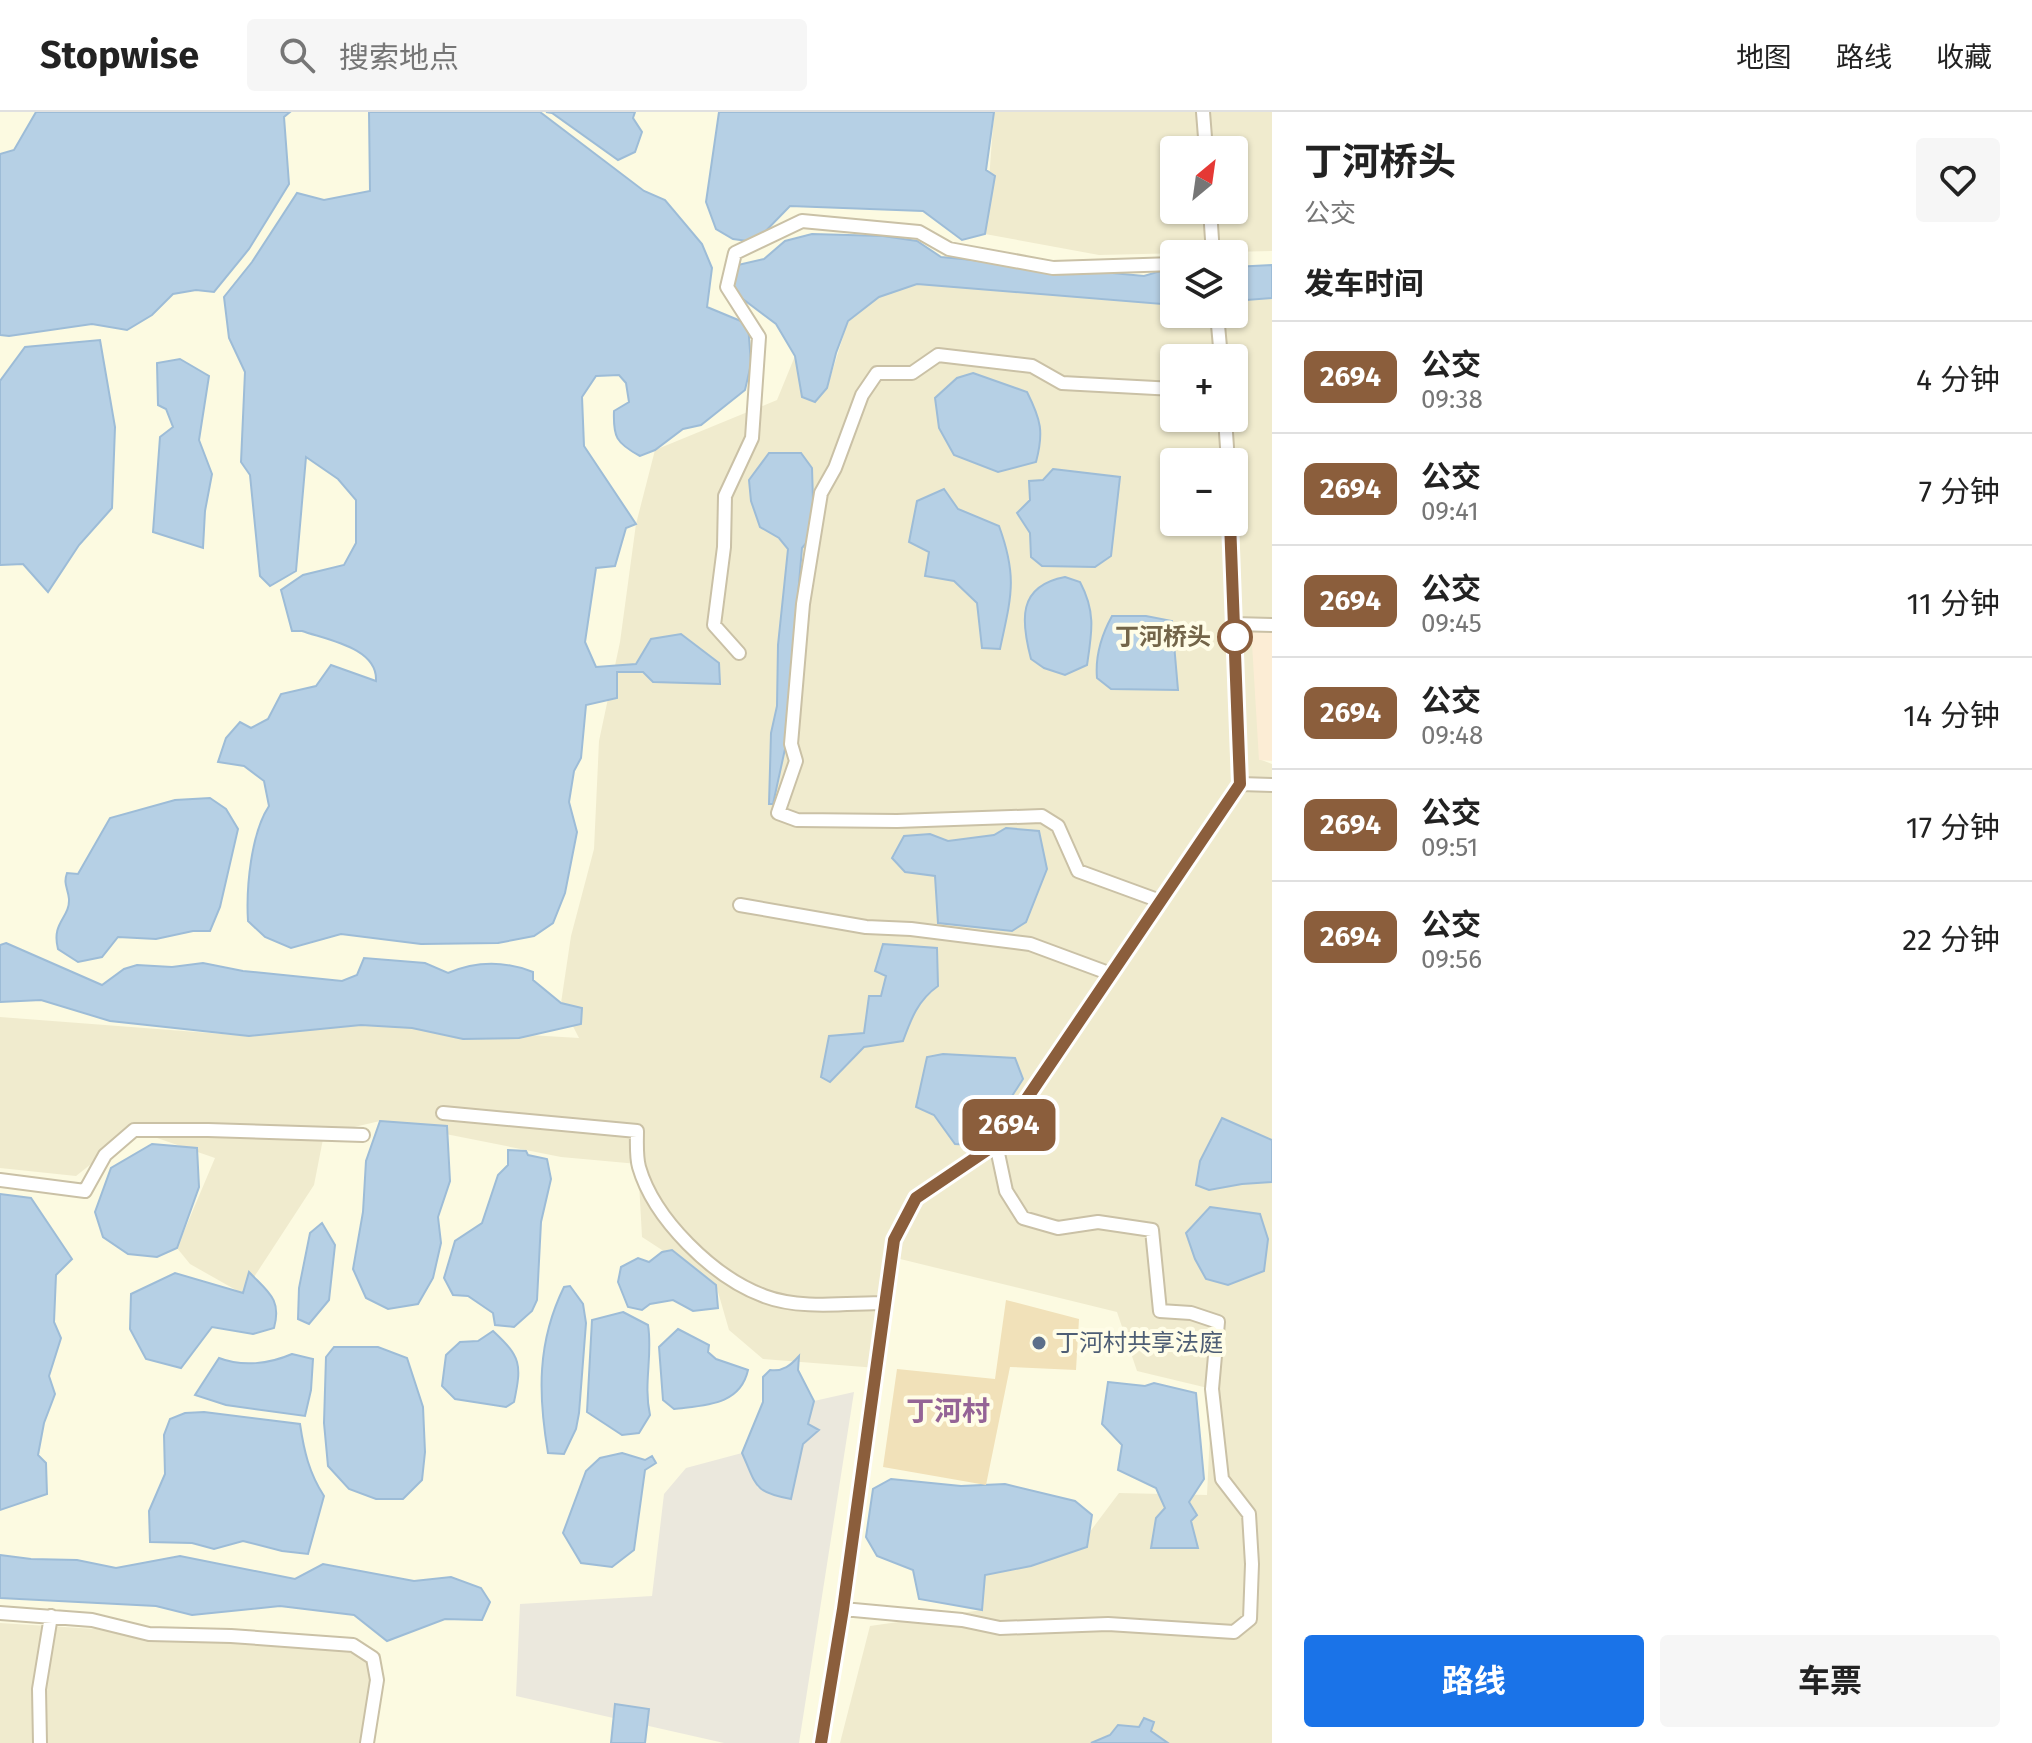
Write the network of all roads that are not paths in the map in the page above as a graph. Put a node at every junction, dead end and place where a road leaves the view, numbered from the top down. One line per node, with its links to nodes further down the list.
1 (1203, 112): 2 (street)
2 (1205, 136)
3 (1160, 264): 8 (street)
4 (1160, 388): 11 (street)
5 (1231, 536): 6 (street)
6 (1234, 624): 7 (street); 9 (street)
7 (1272, 625)
8 (739, 653)
9 (1240, 784): 10 (street); 11 (street)
10 (1272, 785)
11 (1160, 901): 13 (street)
12 (740, 905): 13 (street)
13 (1111, 974): 16 (street)
14 (443, 1113): 18 (street)
15 (363, 1135): 17 (street)
16 (996, 1144): 18 (street); 19 (street)
17 (0, 1180)
18 (886, 1303): 19 (street)
19 (843, 1609): 24 (street)
20 (0, 1613): 21 (street)
21 (51, 1616): 22 (street); 23 (street)
22 (40, 1743)
23 (367, 1743)
24 (821, 1743)

